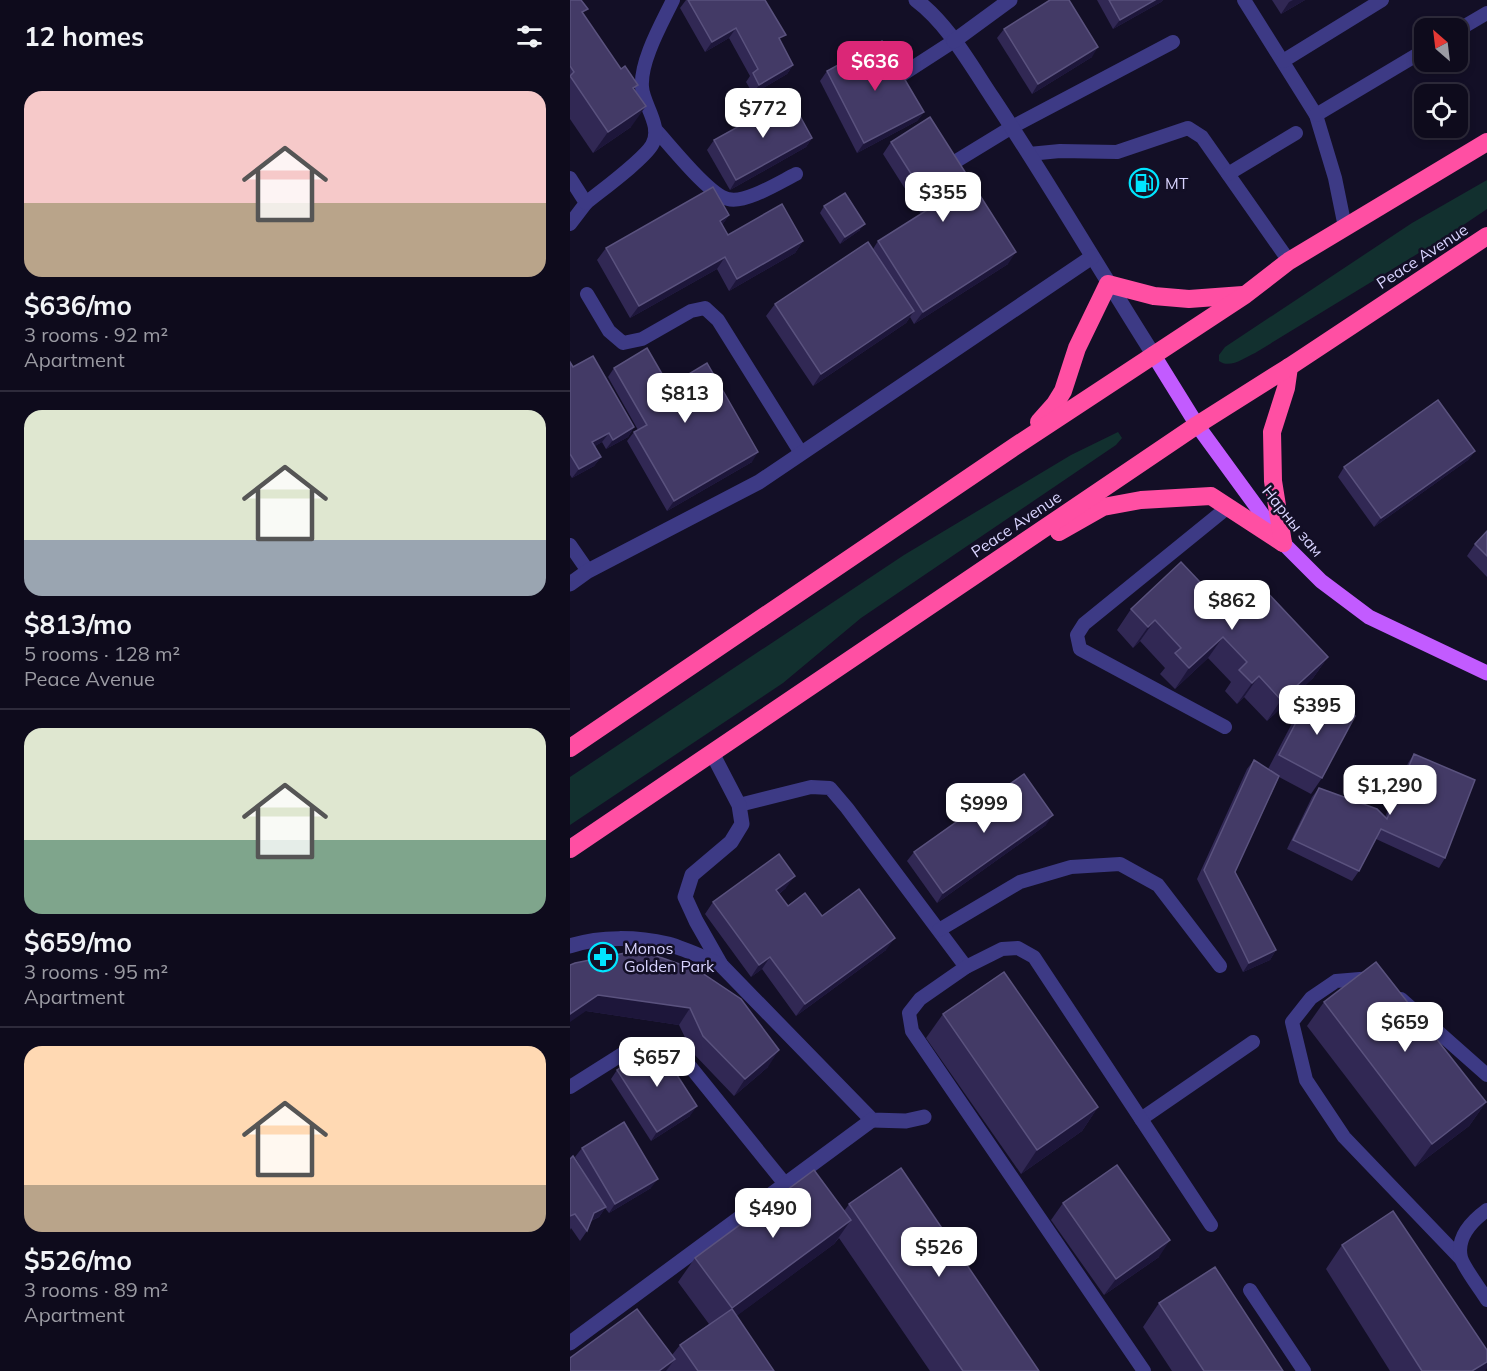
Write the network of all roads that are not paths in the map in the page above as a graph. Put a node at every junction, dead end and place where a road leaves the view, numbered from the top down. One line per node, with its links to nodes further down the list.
1 (673, 0): 15 (lane)
2 (916, 0): 8 (street)
3 (1010, 0): 8 (street)
4 (1244, 0): 11 (lane)
5 (1382, 0): 11 (lane)
6 (1487, 13): 7 (lane)
7 (1468, 24)
8 (954, 41): 12 (lane); 14 (street)
9 (1173, 42): 14 (lane)
10 (1414, 57): 13 (lane)
11 (1283, 61): 13 (lane)
12 (903, 74)
13 (1316, 115): 25 (lane)
14 (1012, 127): 18 (street); 19 (lane)
15 (655, 129): 20 (lane); 23 (lane)
16 (1296, 133): 21 (lane)
17 (1487, 142): 25 (highway)
18 (1029, 154): 21 (lane); 27 (street)
19 (953, 163)
20 (796, 174)
21 (1228, 174): 28 (lane)
22 (570, 178): 23 (lane)
23 (586, 203): 24 (lane)
24 (570, 224)
25 (1345, 226): 28 (highway)
26 (1487, 236): 33 (highway, Peace Avenue)
27 (1092, 257): 29 (street); 36 (street)
28 (1289, 261): 31 (highway)
29 (1108, 284): 31 (highway); 32 (street); 35 (highway)
30 (587, 294): 36 (lane)
31 (1245, 295): 32 (highway)
32 (1153, 354): 34 (main road, Нарны зам); 35 (highway)
33 (1288, 367): 34 (highway, Peace Avenue); 38 (highway)
34 (1197, 424): 38 (main road, Нарны зам); 42 (highway, Peace Avenue)
35 (1017, 445): 45 (highway)
36 (801, 453): 40 (street)
37 (1228, 507): 38 (highway); 42 (highway); 44 (lane)
38 (1283, 543): 43 (main road, Нарны зам)
39 (570, 545): 40 (lane)
40 (588, 571): 41 (street)
41 (570, 584)
42 (953, 591): 46 (highway, Peace Avenue)
43 (1487, 673)
44 (1225, 727)
45 (570, 748)
46 (712, 753): 47 (street); 48 (highway, Peace Avenue)
47 (739, 805): 49 (lane); 51 (street)
48 (570, 849)
49 (939, 930): 52 (lane); 53 (lane)
50 (570, 946): 51 (street)
51 (721, 965): 59 (street)
52 (1220, 966)
53 (966, 967): 58 (lane); 67 (lane)
54 (1253, 1042): 58 (lane)
55 (1487, 1075): 63 (lane)
56 (570, 1087): 60 (lane)
57 (924, 1117): 59 (street)
58 (1141, 1119): 62 (lane)
59 (872, 1120): 60 (street)
60 (785, 1184): 66 (street)
61 (1487, 1210): 63 (lane)
62 (1211, 1225)
63 (1461, 1258): 65 (lane)
64 (1250, 1290): 68 (lane)
65 (1487, 1300)
66 (570, 1343)
67 (1144, 1371)
68 (1304, 1371)

